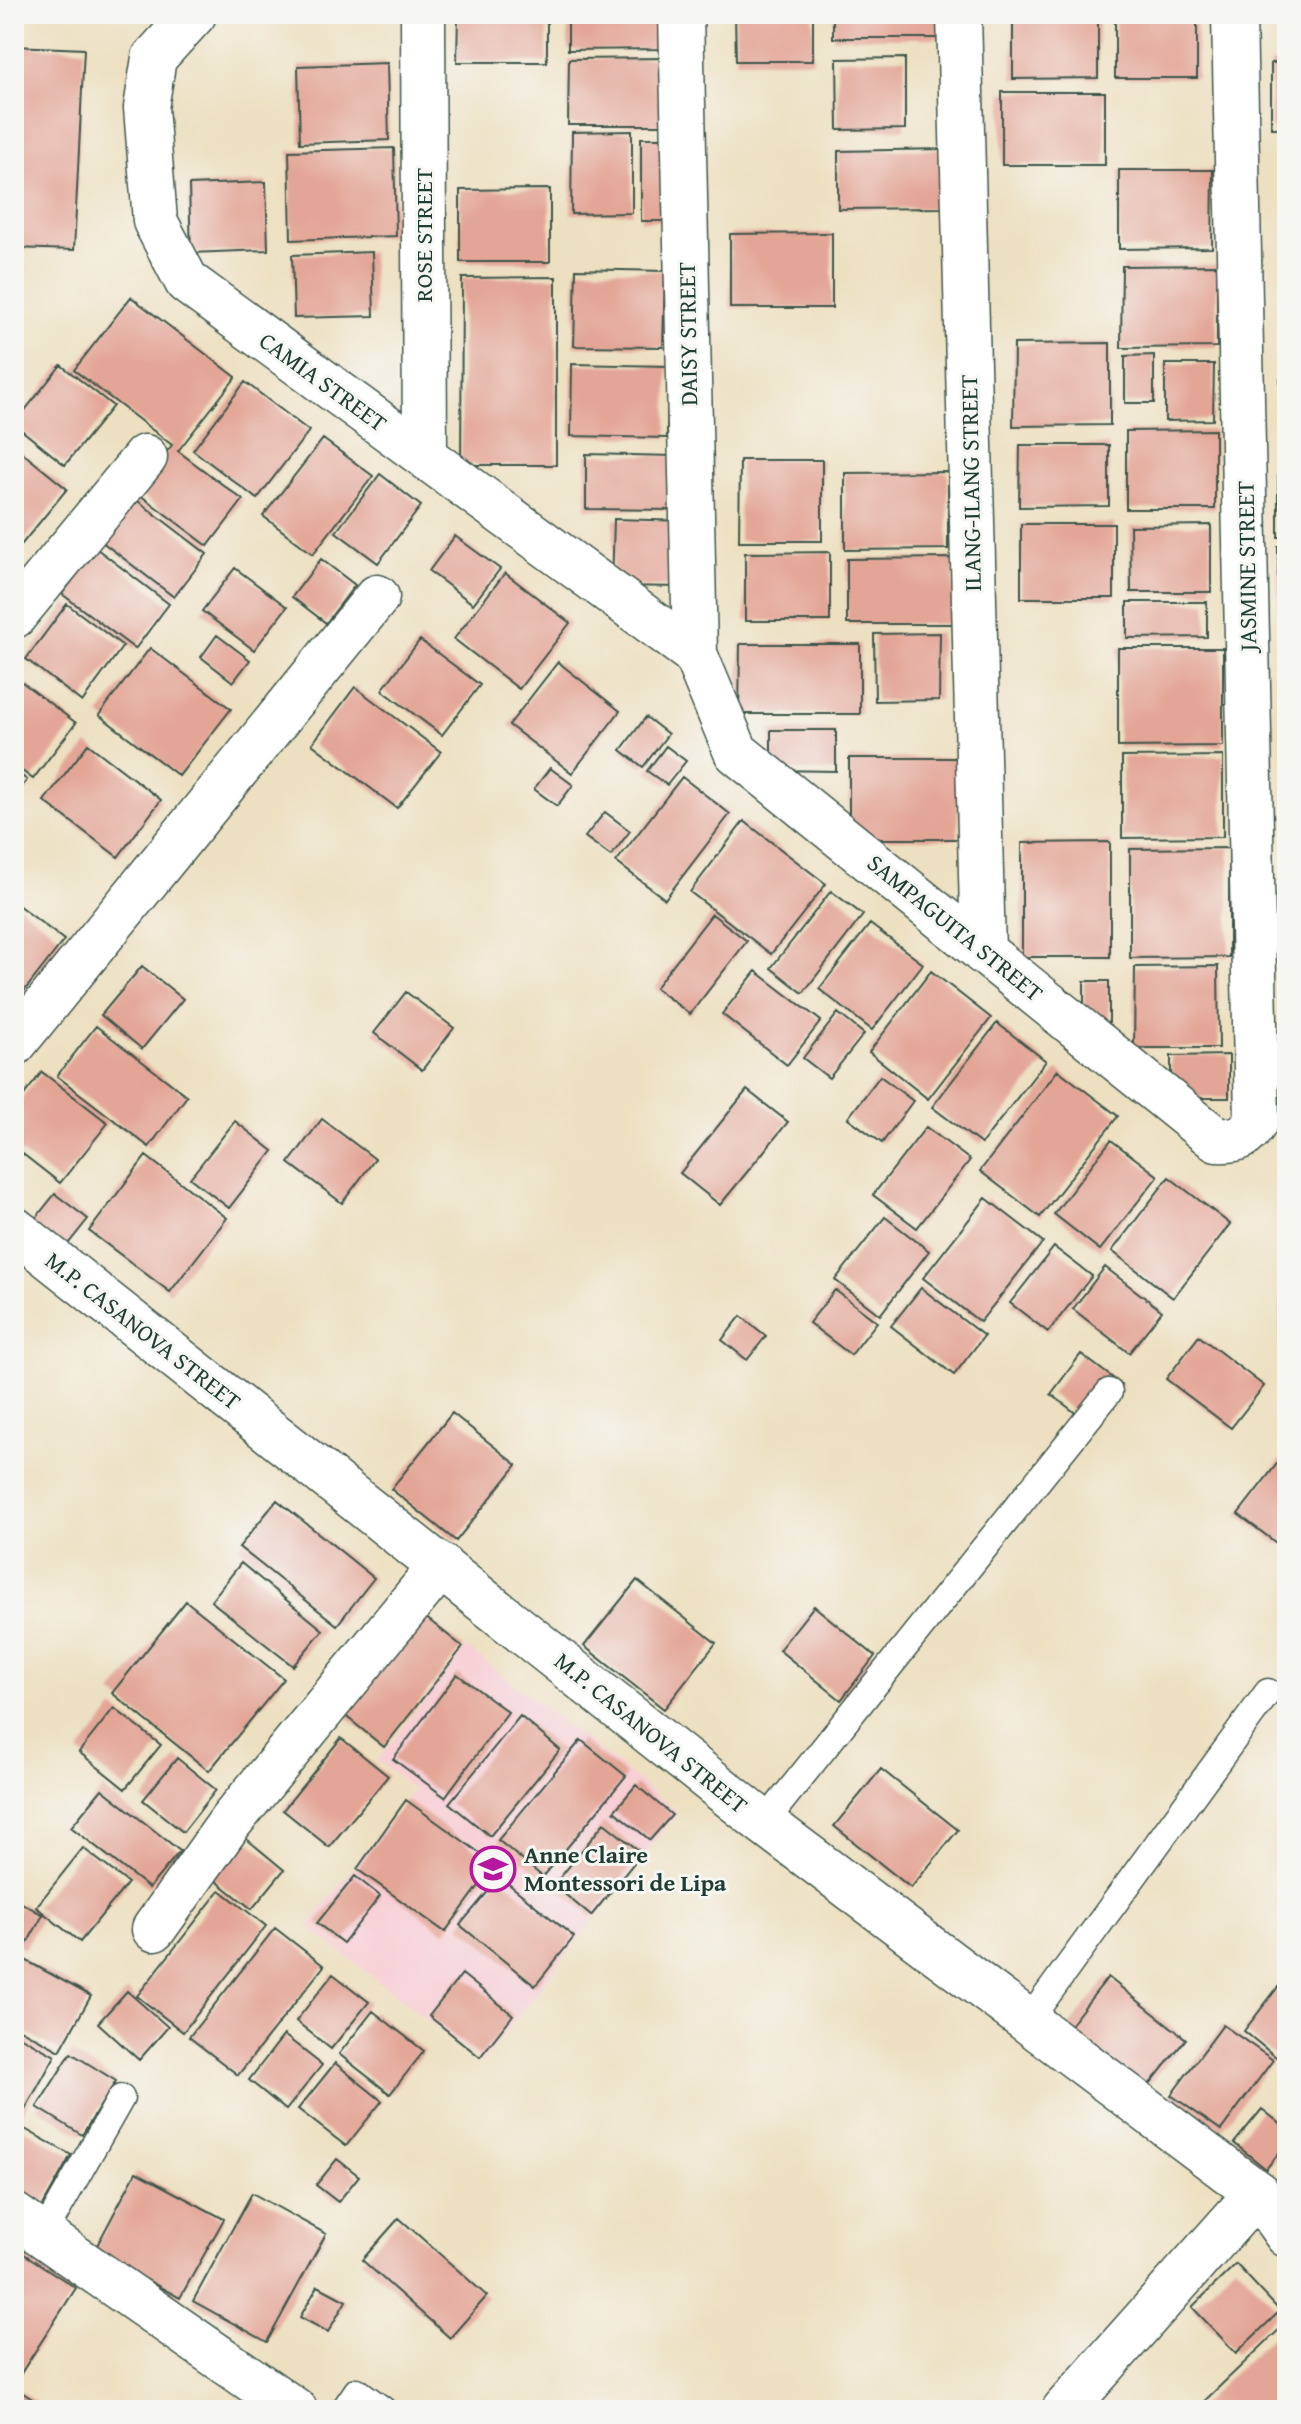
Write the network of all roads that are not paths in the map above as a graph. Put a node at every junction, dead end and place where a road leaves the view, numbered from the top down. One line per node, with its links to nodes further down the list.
1 (194, 14): 6 (street, CAMIA STREET)
2 (423, 14): 6 (street, ROSE STREET)
3 (681, 14): 10 (street, DAISY STREET)
4 (959, 14): 11 (street, ILANG-ILANG STREET)
5 (1234, 14): 13 (street, JASMINE STREET)
6 (425, 456): 10 (street, CAMIA STREET)
7 (145, 457): 9 (street)
8 (377, 597): 12 (street)
9 (14, 616)
10 (695, 654): 11 (street, SAMPAGUITA STREET)
11 (983, 952): 13 (street, SAMPAGUITA STREET)
12 (14, 1044)
13 (1257, 1119)
14 (14, 1229): 16 (street, M.P. CASANOVA STREET)
15 (1109, 1392): 18 (lane)
16 (441, 1566): 18 (street, M.P. CASANOVA STREET); 19 (street)
17 (1268, 1692): 20 (lane)
18 (764, 1823): 20 (street, M.P. CASANOVA STREET)
19 (154, 1929)
20 (1029, 2020): 22 (street, M.P. CASANOVA STREET)
21 (121, 2098): 23 (lane)
22 (1257, 2193): 24 (street, M.P. CASANOVA STREET); 28 (street)
23 (28, 2225): 25 (street)
24 (1287, 2235)
25 (295, 2410)
26 (344, 2410): 27 (lane)
27 (383, 2410)
28 (1064, 2410)

